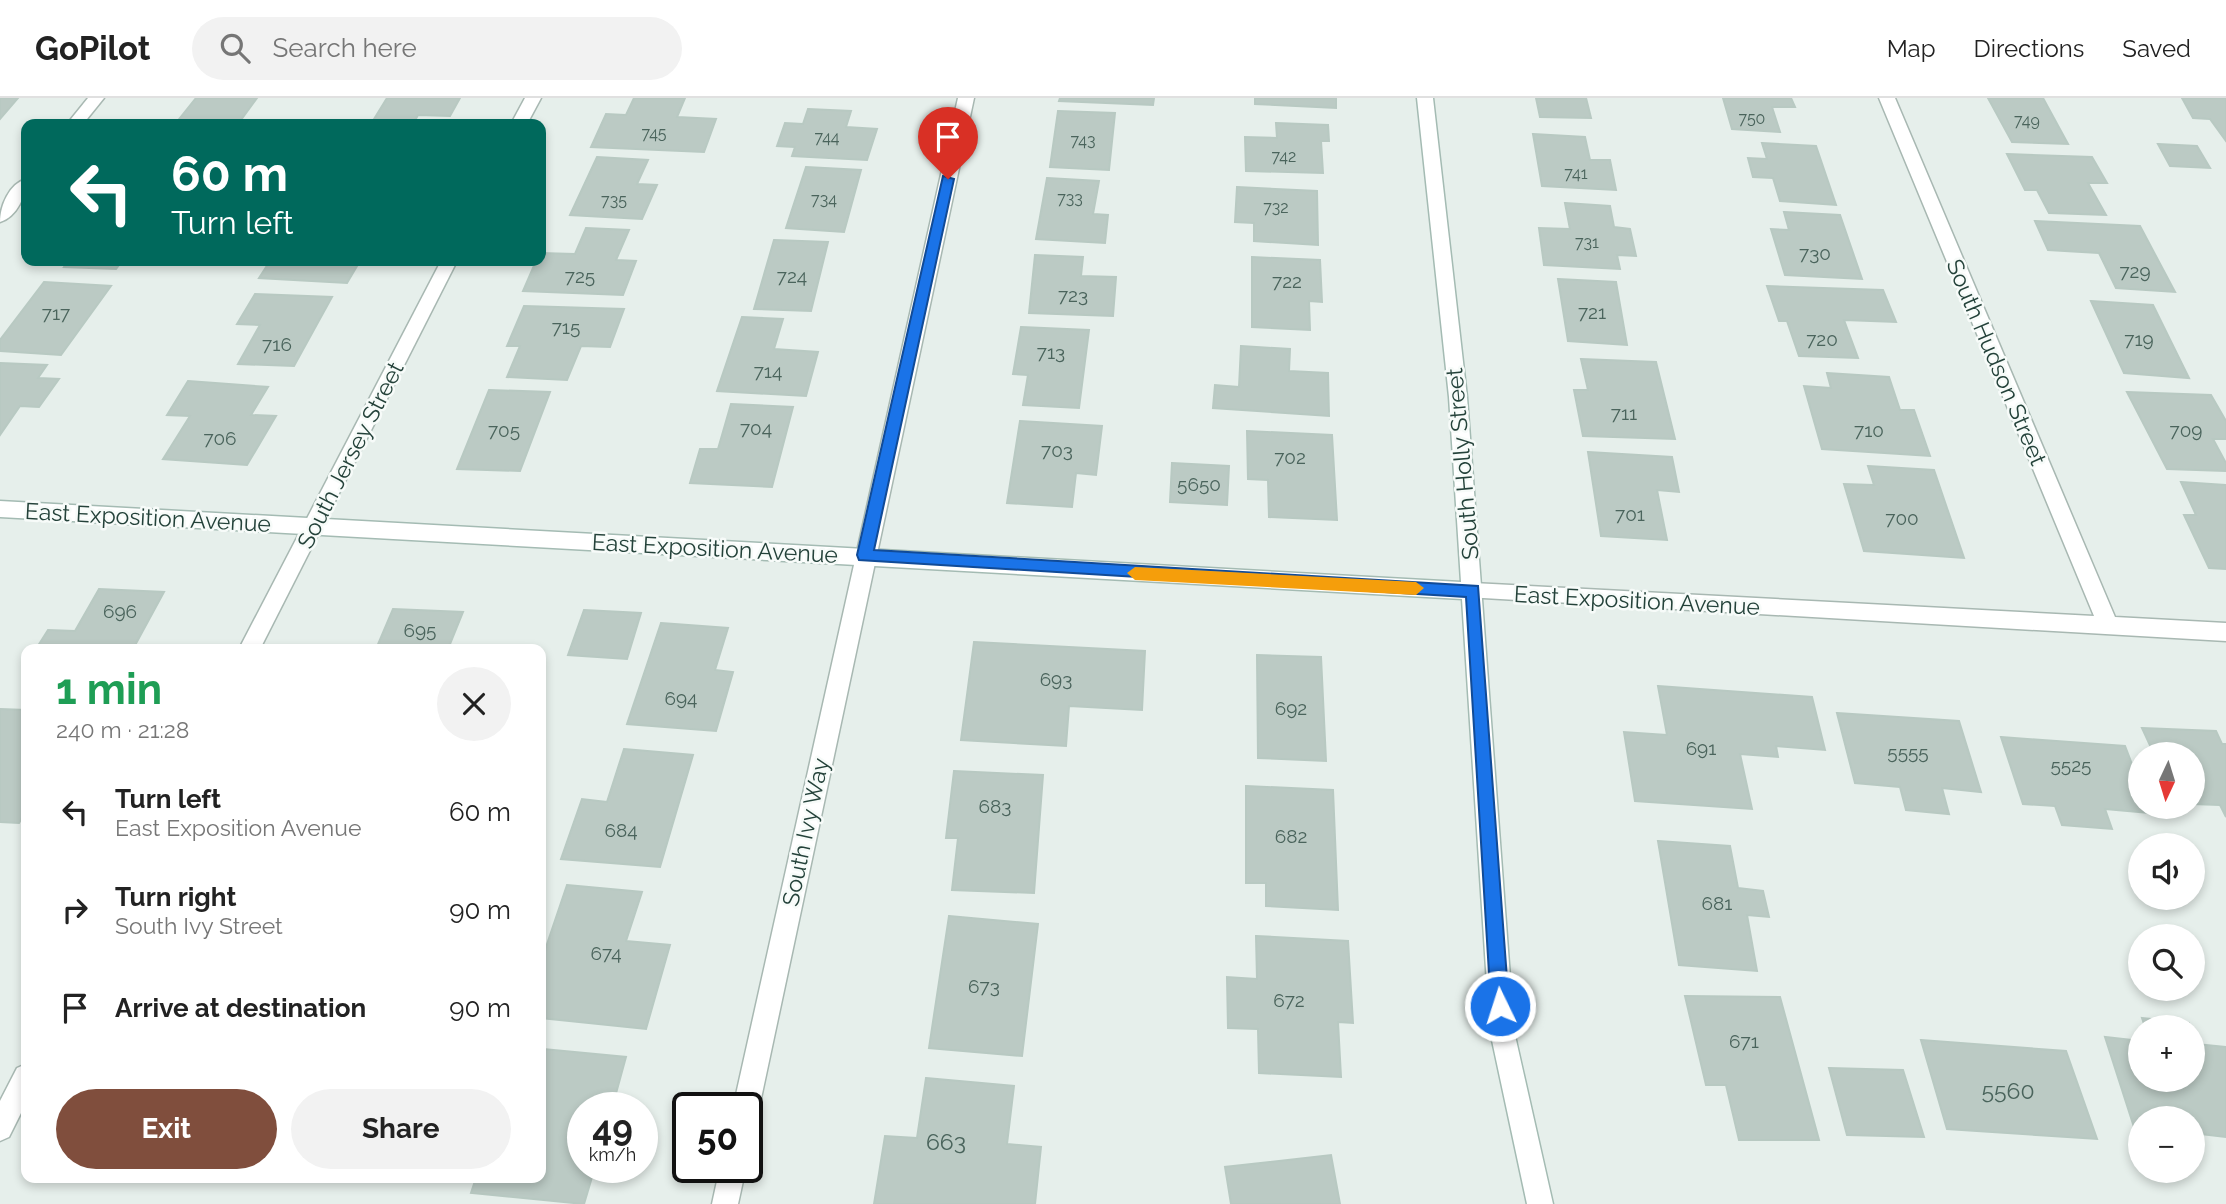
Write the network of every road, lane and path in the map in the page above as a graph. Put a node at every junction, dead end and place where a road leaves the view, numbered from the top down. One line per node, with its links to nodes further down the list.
1 (96, 98): 6 (street)
2 (533, 98): 7 (street)
3 (966, 98): 13 (street, South Ivy Way)
4 (1425, 98): 14 (street, South Holly Street)
5 (1887, 98): 15 (street, South Hudson Street)
6 (79, 119)
7 (522, 119)
8 (21, 190): 9 (street)
9 (0, 216)
10 (446, 266): 12 (street, South Jersey Street)
11 (0, 509): 12 (street, East Exposition Avenue)
12 (313, 527): 13 (street, East Exposition Avenue); 17 (street, South Jersey Street)
13 (865, 555): 14 (street, East Exposition Avenue); 19 (street, South Ivy Way)
14 (1473, 591): 15 (street, East Exposition Avenue); 23 (street, South Holly Street)
15 (2108, 626): 16 (street, East Exposition Avenue)
16 (2226, 632)
17 (252, 644)
18 (21, 1087): 20 (street)
19 (749, 1092)
20 (0, 1128)
21 (730, 1183): 22 (street)
22 (725, 1204)
23 (1540, 1204)

